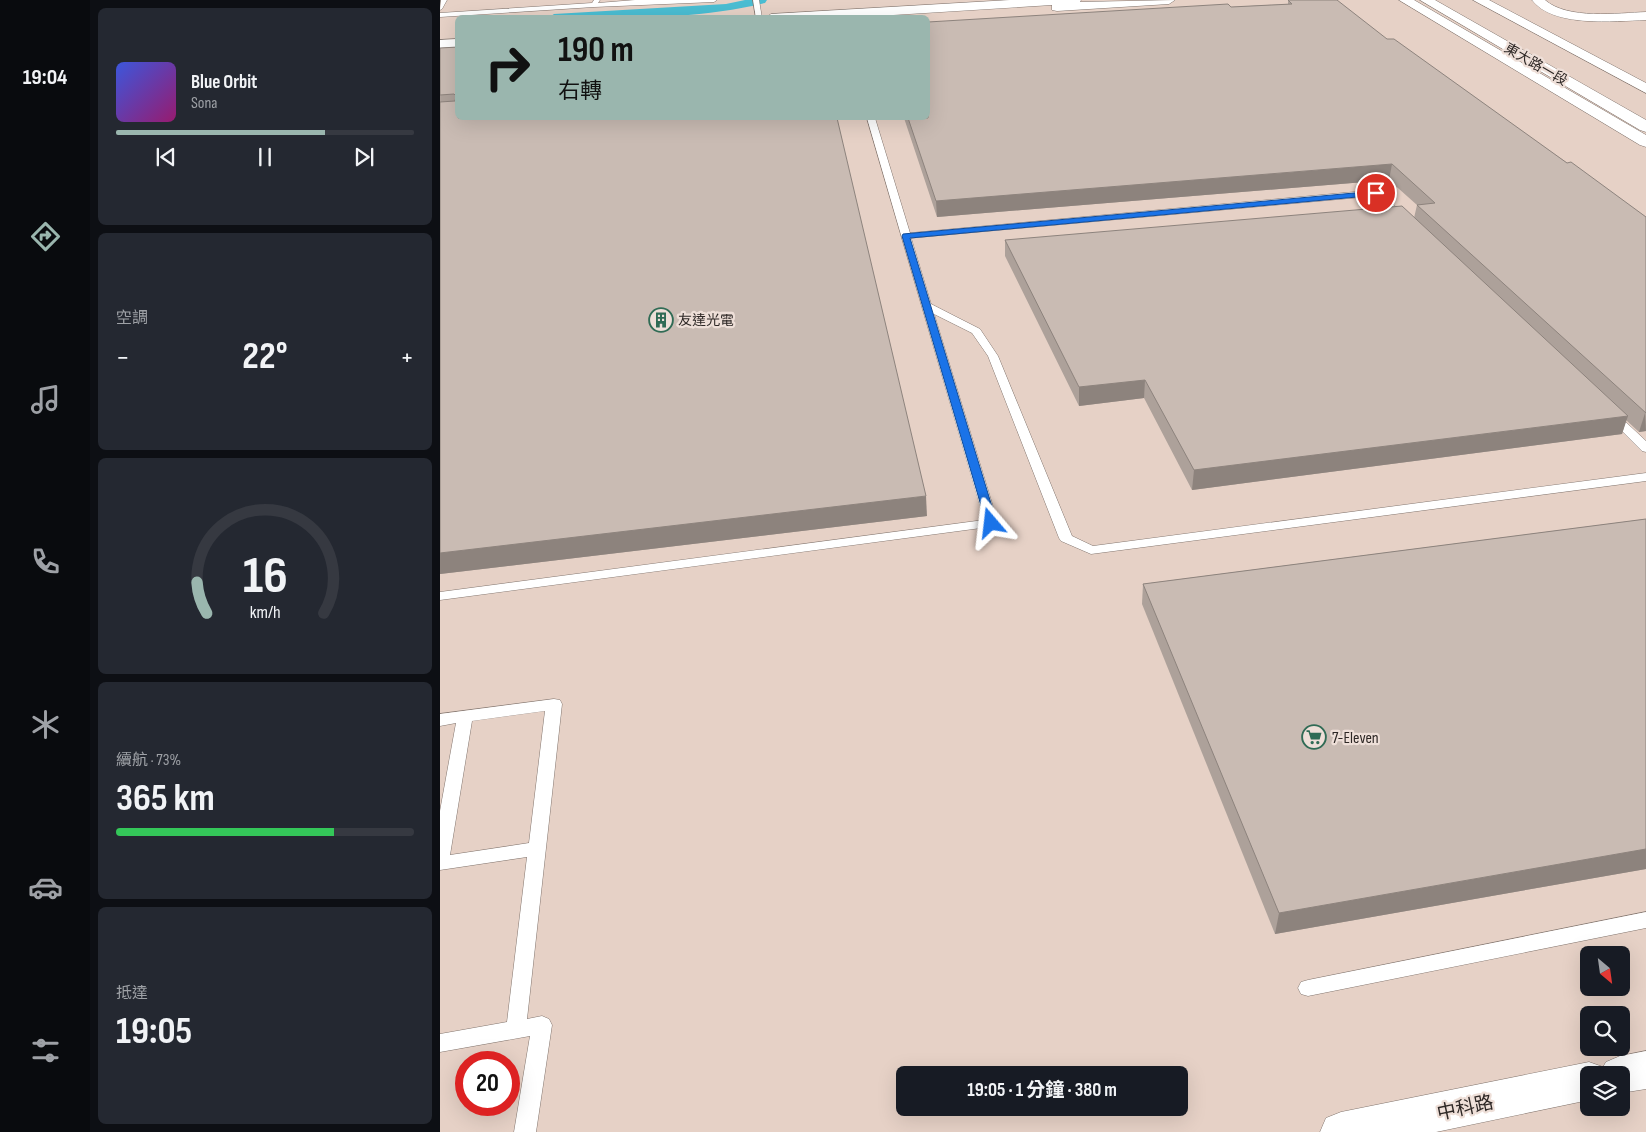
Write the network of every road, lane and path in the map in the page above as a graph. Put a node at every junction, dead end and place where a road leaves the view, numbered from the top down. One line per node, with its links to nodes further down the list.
1 (444, 0): 13 (lane)
2 (714, 0): 11 (lane)
3 (756, 0): 15 (lane)
4 (1075, 0): 16 (street)
5 (1169, 0): 17 (street)
6 (1405, 0): 27 (street)
7 (1426, 0): 26 (street, 東大路一段)
8 (1453, 0): 21 (street, 東大路一段)
9 (1479, 0): 24 (street)
10 (1538, 0): 18 (street)
11 (638, 2): 12 (lane)
12 (596, 3): 14 (lane)
13 (440, 8)
14 (440, 15)
15 (758, 15)
16 (858, 15)
17 (922, 15)
18 (1646, 16)
19 (455, 36): 20 (street)
20 (440, 38)
21 (1521, 38)
22 (455, 43): 23 (street)
23 (440, 44)
24 (1646, 89)
25 (872, 120): 29 (lane)
26 (1646, 127)
27 (1646, 142)
28 (1412, 227): 29 (lane)
29 (906, 236): 30 (lane)
30 (927, 306): 33 (lane); 34 (lane)
31 (1603, 407): 32 (lane)
32 (1646, 448)
33 (1646, 477)
34 (440, 596)
35 (464, 717): 36 (lane); 37 (lane); 38 (lane)
36 (440, 720)
37 (537, 849): 39 (lane); 42 (lane)
38 (440, 859)
39 (440, 863)
40 (1646, 920): 41 (lane)
41 (1308, 988)
42 (516, 1029): 43 (lane); 47 (lane)
43 (440, 1042)
44 (1646, 1070): 45 (street)
45 (1630, 1073)
46 (1580, 1083): 48 (street, 中科路)
47 (525, 1132)
48 (1341, 1132)

